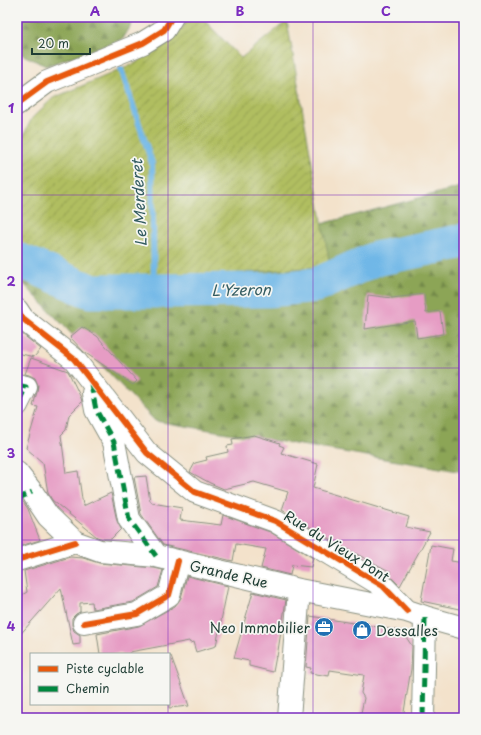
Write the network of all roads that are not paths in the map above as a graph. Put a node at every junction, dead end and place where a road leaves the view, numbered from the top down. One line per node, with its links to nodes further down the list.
1 (172, 17): 2 (street)
2 (17, 104)
3 (17, 310): 4 (street, Rue du Vieux Pont)
4 (90, 381): 10 (street); 14 (street, Rue du Vieux Pont)
5 (17, 384): 6 (street)
6 (17, 405)
7 (17, 473): 8 (street, Grande Rue)
8 (24, 495): 9 (street, Grande Rue)
9 (75, 542): 10 (street, Grande Rue); 11 (street)
10 (156, 556): 12 (street, Grande Rue)
11 (17, 560)
12 (178, 561): 13 (street, Grande Rue); 15 (street)
13 (299, 590): 14 (street, Grande Rue); 17 (street)
14 (416, 614): 16 (street, Grande Rue); 18 (street)
15 (84, 623)
16 (464, 628)
17 (289, 718)
18 (423, 718)

